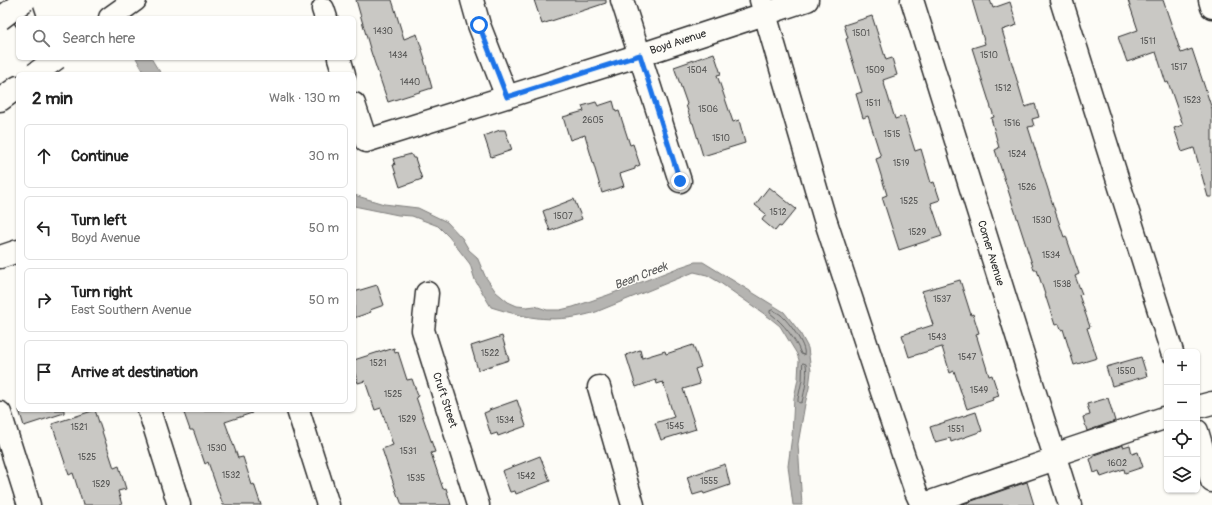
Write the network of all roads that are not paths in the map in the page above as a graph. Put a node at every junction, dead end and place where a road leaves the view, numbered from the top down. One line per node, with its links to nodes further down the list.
1 (19, 0): 12 (main road)
2 (26, 0): 14 (main road, bridge)
3 (134, 0): 13 (main road)
4 (472, 0): 23 (main road)
5 (622, 0): 15 (main road)
6 (807, 0): 10 (main road, Boyd Avenue)
7 (912, 0): 39 (main road, Comer Avenue)
8 (1061, 0): 30 (main road)
9 (1210, 0): 11 (main road)
10 (763, 7): 15 (main road, Boyd Avenue); 46 (main road)
11 (1212, 7)
12 (24, 16)
13 (113, 16)
14 (0, 19)
15 (640, 55): 23 (main road, Boyd Avenue); 26 (main road)
16 (39, 60): 20 (main road)
17 (54, 60): 19 (main road, bridge)
18 (340, 60): 21 (main road)
19 (38, 72)
20 (42, 72)
21 (343, 72)
22 (16, 88): 24 (main road)
23 (507, 97): 25 (main road, Boyd Avenue)
24 (0, 100)
25 (356, 110)
26 (680, 181)
27 (16, 252): 28 (main road)
28 (0, 257)
29 (427, 293): 44 (main road, Cruft Street)
30 (1171, 349)
31 (599, 387): 45 (main road)
32 (1212, 403): 33 (main road)
33 (1200, 406)
34 (150, 412): 42 (main road)
35 (299, 412): 43 (main road)
36 (0, 413): 41 (main road)
37 (1164, 418): 39 (main road)
38 (1200, 441): 40 (main road)
39 (1055, 457): 46 (main road); 47 (main road, Comer Avenue)
40 (1212, 481)
41 (29, 505)
42 (179, 505)
43 (328, 505)
44 (478, 505)
45 (633, 505)
46 (922, 505)
47 (1070, 505)

